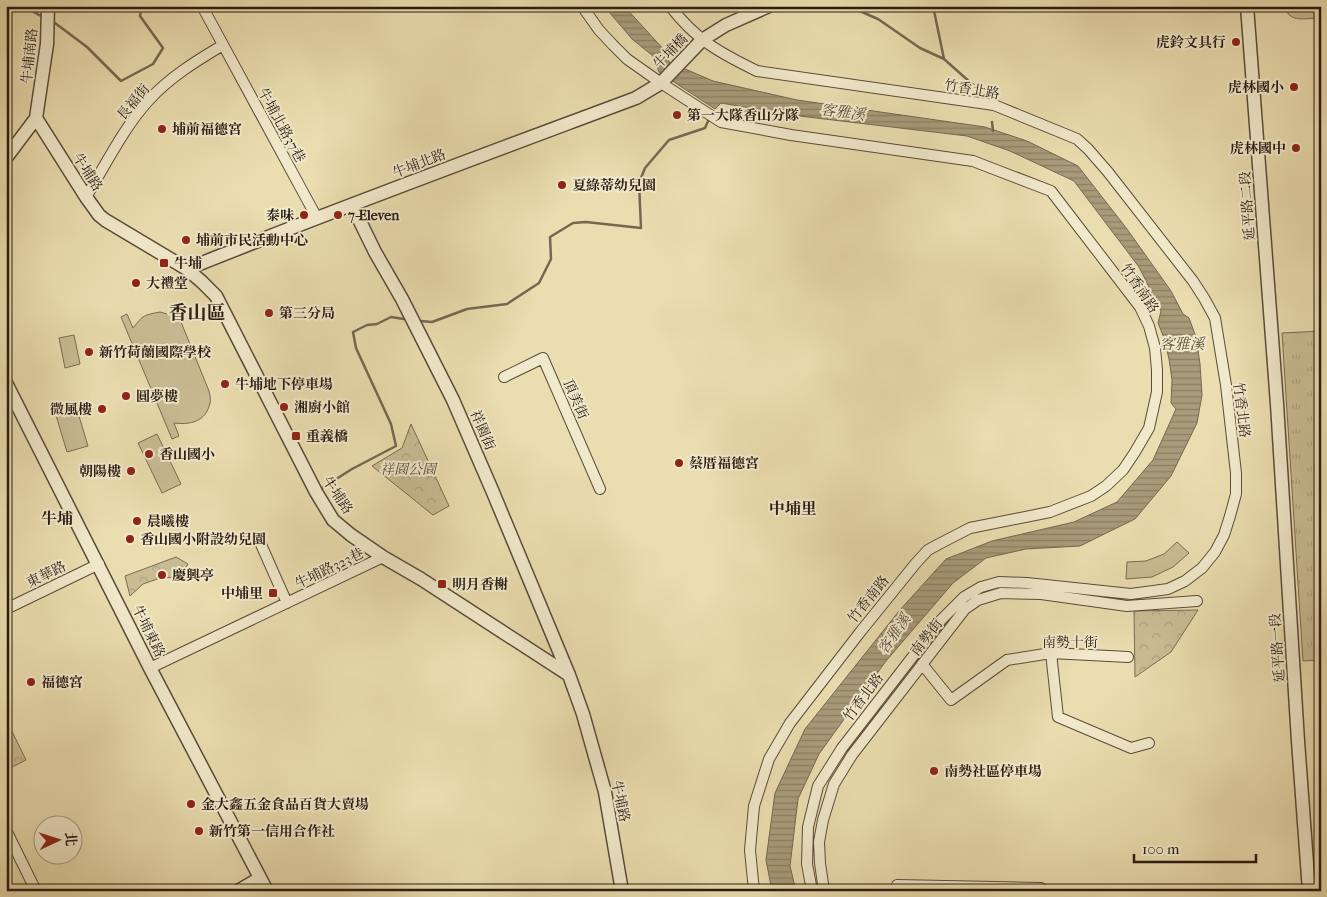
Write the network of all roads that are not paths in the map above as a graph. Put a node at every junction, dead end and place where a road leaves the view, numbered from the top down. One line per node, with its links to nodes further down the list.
1 (48, 6): 10 (street, 牛埔南路)
2 (202, 6): 8 (street, 牛埔北路37巷)
3 (582, 6): 9 (street, 竹香南路)
4 (670, 6): 7 (street, 竹香北路)
5 (769, 6): 7 (street)
6 (1246, 6): 18 (street, 延平路二段)
7 (702, 40): 9 (street, 牛埔橋); 43 (street, 竹香北路)
8 (223, 45): 12 (street, 長福街); 14 (street, 牛埔北路37巷)
9 (661, 83): 13 (street, 牛埔北路); 42 (street, 竹香南路)
10 (36, 118): 11 (street, 牛埔南路); 12 (street, 牛埔路)
11 (6, 158)
12 (86, 197): 15 (street, 牛埔路)
13 (352, 205): 14 (street, 牛埔北路); 26 (street, 祥園街)
14 (317, 218): 15 (street, 牛埔北路)
15 (188, 270): 21 (street, 牛埔路)
16 (504, 377): 19 (street, 頂美街)
17 (6, 383): 22 (street, 牛埔東路)
18 (1277, 404): 45 (street, 延平路一段)
19 (600, 489)
20 (260, 540): 24 (street, 牛埔路323巷)
21 (383, 557): 24 (street, 牛埔路323巷); 27 (street, 牛埔路)
22 (98, 564): 25 (street, 東華路); 31 (street, 牛埔東路)
23 (1197, 601): 30 (street, 南勢街)
24 (288, 603): 31 (street, 牛埔路323巷)
25 (6, 609)
26 (551, 632): 27 (street); 32 (street, 祥園街)
27 (532, 651): 32 (street, 牛埔路)
28 (1051, 653): 29 (street, 南勢十街); 30 (street, 南勢十街); 33 (street)
29 (1128, 657)
30 (922, 664): 44 (street, 南勢街)
31 (150, 668): 35 (street, 牛埔東路)
32 (569, 675): 41 (street, 牛埔路)
33 (1149, 743)
34 (6, 830): 38 (street)
35 (260, 878): 39 (street); 40 (street, 牛埔東路)
36 (897, 884): 37 (street)
37 (1041, 888)
38 (36, 891)
39 (238, 891)
40 (267, 891)
41 (622, 891)
42 (754, 891)
43 (812, 891)
44 (824, 891)
45 (1309, 891)

